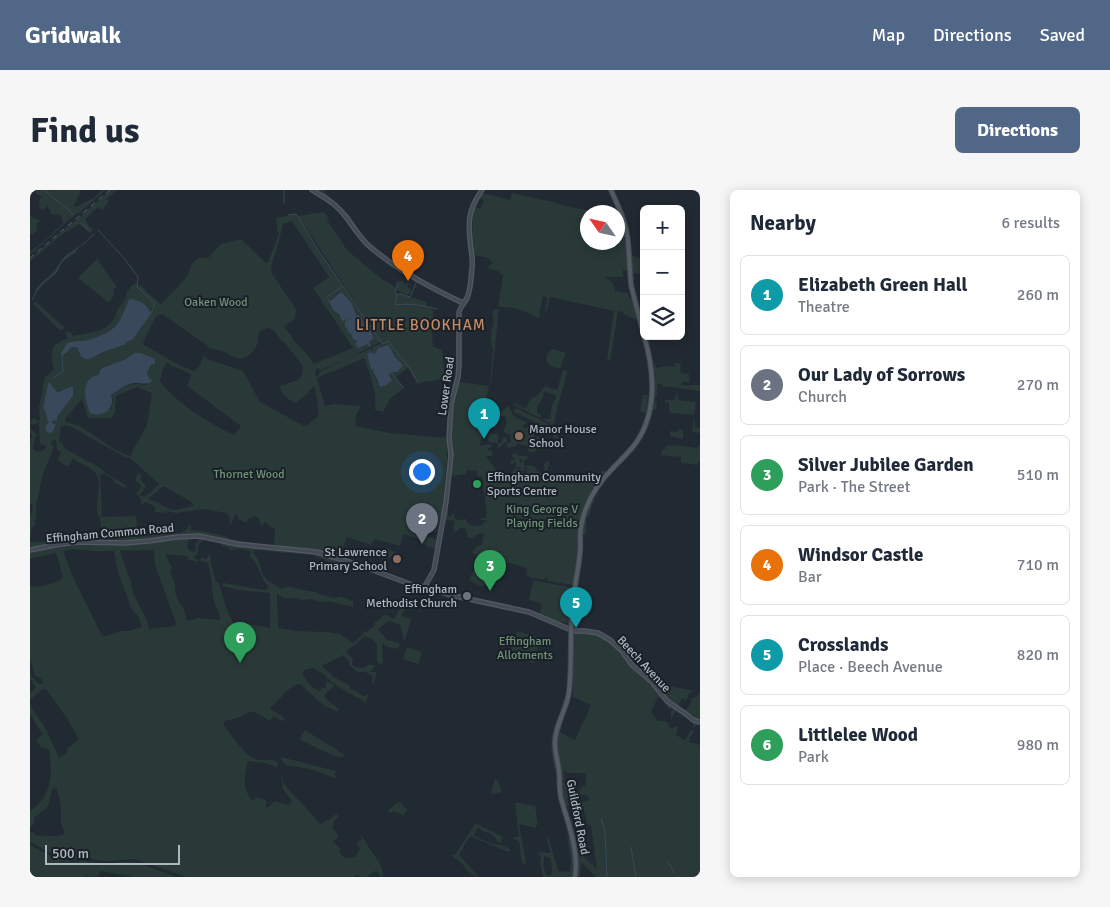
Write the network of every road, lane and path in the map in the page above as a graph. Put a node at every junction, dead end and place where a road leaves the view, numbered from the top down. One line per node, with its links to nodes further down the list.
1 (312, 190): 4 (street)
2 (482, 190): 4 (street, Lower Road)
3 (611, 190): 5 (main road, Guildford Road)
4 (463, 303): 8 (street, Lower Road)
5 (640, 320)
6 (645, 340): 10 (main road, Guildford Road)
7 (30, 550): 8 (street, Effingham Common Road)
8 (425, 586): 9 (street, Effingham Common Road)
9 (566, 627): 10 (street, Beech Avenue)
10 (571, 629): 11 (street, Beech Avenue); 12 (main road, Guildford Road)
11 (700, 722)
12 (575, 877)

